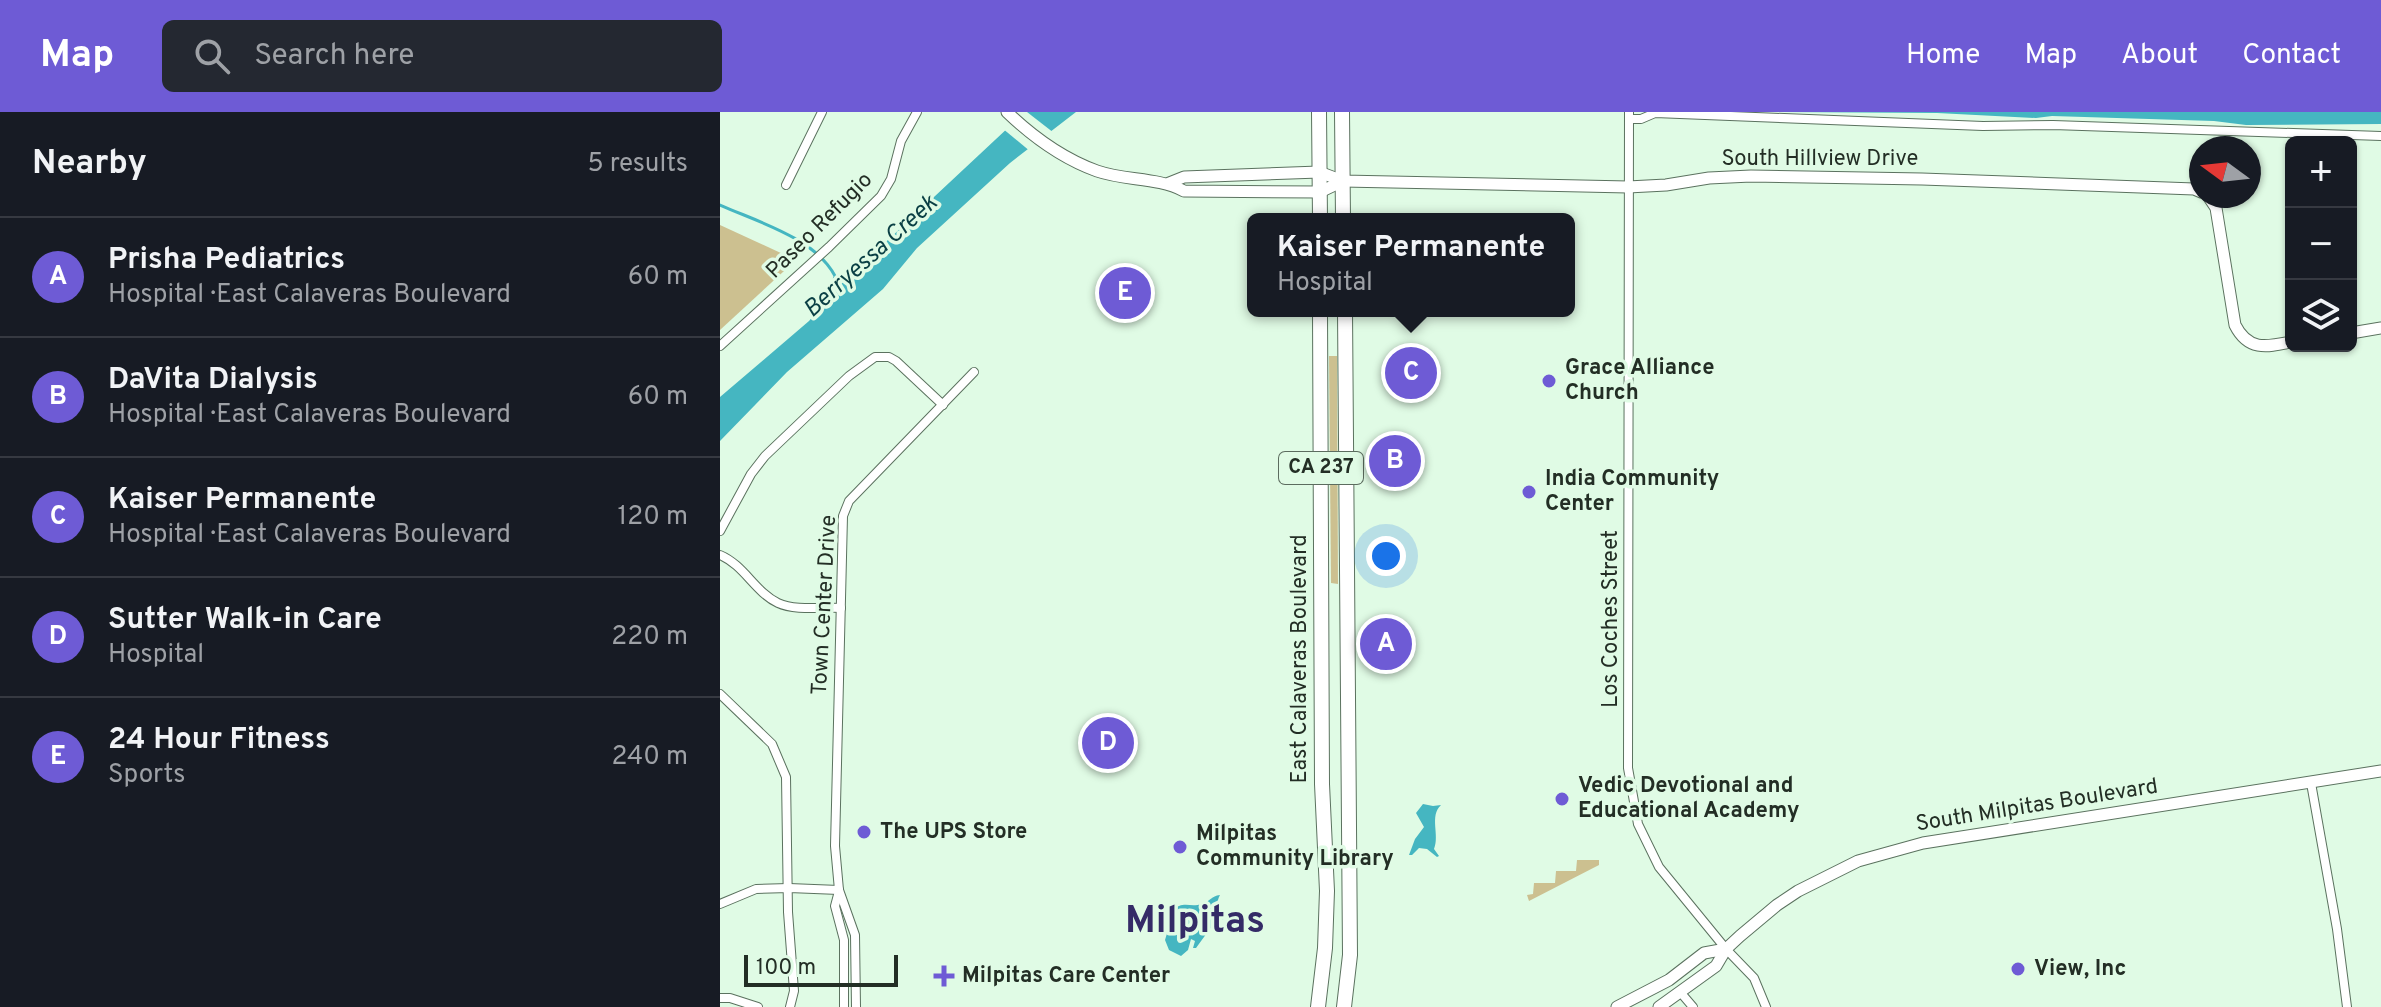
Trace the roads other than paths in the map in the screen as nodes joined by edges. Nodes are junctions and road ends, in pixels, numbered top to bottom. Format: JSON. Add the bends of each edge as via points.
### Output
{"nodes":[{"id":1,"x":822,"y":112,"type":"edge"},
{"id":2,"x":917,"y":112,"type":"edge"},
{"id":3,"x":1007,"y":112,"type":"edge"},
{"id":4,"x":1319,"y":112,"type":"edge"},
{"id":5,"x":1342,"y":112,"type":"edge"},
{"id":6,"x":1629,"y":115,"type":"edge"},
{"id":7,"x":2381,"y":136,"type":"edge"},
{"id":8,"x":1319,"y":172,"type":"junction"},
{"id":9,"x":1343,"y":181,"type":"junction"},
{"id":10,"x":1169,"y":183,"type":"junction"},
{"id":11,"x":786,"y":185,"type":"dead end"},
{"id":12,"x":1628,"y":187,"type":"junction"},
{"id":13,"x":2189,"y":189,"type":"edge"},
{"id":14,"x":1320,"y":192,"type":"junction"},
{"id":15,"x":2216,"y":208,"type":"edge"},
{"id":16,"x":1320,"y":213,"type":"edge"},
{"id":17,"x":1343,"y":213,"type":"edge"},
{"id":18,"x":1320,"y":317,"type":"edge"},
{"id":19,"x":1345,"y":317,"type":"edge"},
{"id":20,"x":2381,"y":328,"type":"edge"},
{"id":21,"x":2357,"y":332,"type":"edge"},
{"id":22,"x":2285,"y":343,"type":"edge"},
{"id":23,"x":720,"y":346,"type":"edge"},
{"id":24,"x":974,"y":372,"type":"dead end"},
{"id":25,"x":943,"y":405,"type":"junction"},
{"id":26,"x":720,"y":531,"type":"edge"},
{"id":27,"x":720,"y":555,"type":"edge"},
{"id":28,"x":841,"y":608,"type":"junction"},
{"id":29,"x":720,"y":694,"type":"edge"},
{"id":30,"x":2381,"y":771,"type":"edge"},
{"id":31,"x":2311,"y":783,"type":"junction"},
{"id":32,"x":789,"y":888,"type":"junction"},
{"id":33,"x":839,"y":890,"type":"junction"},
{"id":34,"x":720,"y":904,"type":"edge"},
{"id":35,"x":1325,"y":948,"type":"junction"},
{"id":36,"x":1726,"y":949,"type":"junction"},
{"id":37,"x":1681,"y":993,"type":"junction"},
{"id":38,"x":720,"y":998,"type":"edge"},
{"id":39,"x":758,"y":1007,"type":"edge"},
{"id":40,"x":790,"y":1007,"type":"edge"},
{"id":41,"x":844,"y":1007,"type":"edge"},
{"id":42,"x":856,"y":1007,"type":"edge"},
{"id":43,"x":1307,"y":1007,"type":"edge"},
{"id":44,"x":1318,"y":1007,"type":"edge"},
{"id":45,"x":1344,"y":1007,"type":"edge"},
{"id":46,"x":1617,"y":1007,"type":"edge"},
{"id":47,"x":1659,"y":1007,"type":"edge"},
{"id":48,"x":1693,"y":1007,"type":"edge"},
{"id":49,"x":1766,"y":1007,"type":"edge"},
{"id":50,"x":2347,"y":1007,"type":"edge"}],
"edges":[{"from":1,"to":11,"type":"street"},
{"from":2,"to":23,"type":"street","name":"Paseo Refugio","via":[[881,196]]},
{"from":3,"to":10,"type":"street","via":[[1054,148],[1097,171]]},
{"from":4,"to":8,"type":"highway"},
{"from":5,"to":9,"type":"highway"},
{"from":6,"to":7,"type":"street"},
{"from":6,"to":12,"type":"street","name":"Los Coches Street"},
{"from":8,"to":9,"type":"street"},
{"from":8,"to":10,"type":"street","via":[[1184,177]]},
{"from":8,"to":14,"type":"highway"},
{"from":9,"to":12,"type":"street","name":"South Hillview Drive"},
{"from":9,"to":14,"type":"street"},
{"from":9,"to":17,"type":"highway"},
{"from":10,"to":14,"type":"street","via":[[1184,191]]},
{"from":12,"to":13,"type":"street","name":"South Hillview Drive","via":[[1751,176]]},
{"from":12,"to":36,"type":"street","name":"Los Coches Street","via":[[1628,768],[1638,824],[1659,867]]},
{"from":14,"to":16,"type":"highway"},
{"from":15,"to":22,"type":"street","via":[[2240,335],[2255,345]]},
{"from":18,"to":35,"type":"highway","name":"East Calaveras Boulevard","number":"CA 237"},
{"from":19,"to":45,"type":"highway","number":"CA 237","via":[[1350,955]]},
{"from":20,"to":21,"type":"street"},
{"from":24,"to":25,"type":"street","name":"Town Center Drive"},
{"from":25,"to":26,"type":"street","via":[[896,361],[875,357],[765,456]]},
{"from":25,"to":28,"type":"street","name":"Town Center Drive","via":[[849,501],[842,524]]},
{"from":27,"to":28,"type":"street","via":[[779,604]]},
{"from":28,"to":33,"type":"street","name":"Town Center Drive","via":[[835,846]]},
{"from":29,"to":32,"type":"street","via":[[772,744],[786,777]]},
{"from":30,"to":31,"type":"street","name":"South Milpitas Boulevard"},
{"from":31,"to":36,"type":"street","name":"South Milpitas Boulevard","via":[[1923,843],[1858,861],[1777,905]]},
{"from":31,"to":50,"type":"street"},
{"from":32,"to":33,"type":"street"},
{"from":32,"to":34,"type":"street","via":[[756,889]]},
{"from":32,"to":40,"type":"street","via":[[794,991]]},
{"from":33,"to":41,"type":"street","name":"Town Center Drive","via":[[835,906],[844,940]]},
{"from":33,"to":42,"type":"street","name":"Town Center Drive","via":[[855,935]]},
{"from":35,"to":43,"type":"highway"},
{"from":35,"to":44,"type":"highway","name":"East Calaveras Boulevard","number":"CA 237"},
{"from":36,"to":37,"type":"street","name":"South Milpitas Boulevard","via":[[1716,966]]},
{"from":36,"to":46,"type":"street","name":"South Milpitas Boulevard","via":[[1704,953],[1669,980]]},
{"from":36,"to":49,"type":"street","name":"Los Coches Street","via":[[1754,978]]},
{"from":37,"to":47,"type":"street","name":"South Milpitas Boulevard"},
{"from":37,"to":48,"type":"street"},
{"from":38,"to":39,"type":"street"}]}
